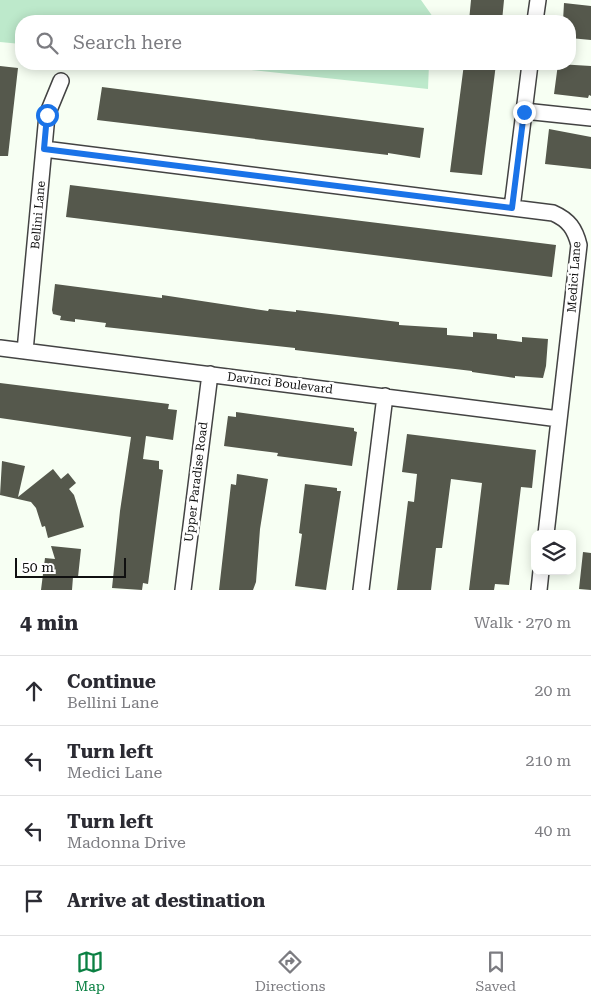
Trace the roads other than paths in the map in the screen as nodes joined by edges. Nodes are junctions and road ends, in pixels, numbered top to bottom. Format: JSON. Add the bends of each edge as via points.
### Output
{"nodes":[{"id":1,"x":538,"y":0,"type":"edge"},
{"id":2,"x":536,"y":15,"type":"edge"},
{"id":3,"x":529,"y":70,"type":"edge"},
{"id":4,"x":61,"y":81,"type":"dead end"},
{"id":5,"x":524,"y":112,"type":"junction"},
{"id":6,"x":591,"y":118,"type":"edge"},
{"id":7,"x":44,"y":149,"type":"junction"},
{"id":8,"x":512,"y":208,"type":"junction"},
{"id":9,"x":0,"y":348,"type":"edge"},
{"id":10,"x":24,"y":351,"type":"junction"},
{"id":11,"x":210,"y":374,"type":"junction"},
{"id":12,"x":385,"y":396,"type":"junction"},
{"id":13,"x":559,"y":419,"type":"junction"},
{"id":14,"x":546,"y":530,"type":"edge"},
{"id":15,"x":541,"y":575,"type":"edge"},
{"id":16,"x":183,"y":590,"type":"edge"},
{"id":17,"x":361,"y":590,"type":"edge"},
{"id":18,"x":539,"y":590,"type":"edge"}],
"edges":[{"from":1,"to":2,"type":"street"},
{"from":3,"to":5,"type":"street"},
{"from":4,"to":7,"type":"street","name":"Bellini Lane","via":[[47,115]]},
{"from":5,"to":6,"type":"street"},
{"from":5,"to":8,"type":"street"},
{"from":7,"to":8,"type":"street","name":"Medici Lane"},
{"from":7,"to":10,"type":"street","name":"Bellini Lane"},
{"from":8,"to":13,"type":"street","name":"Medici Lane","via":[[563,217],[576,234],[579,245]]},
{"from":9,"to":10,"type":"street","name":"Davinci Boulevard"},
{"from":10,"to":11,"type":"street","name":"Davinci Boulevard"},
{"from":11,"to":12,"type":"street","name":"Davinci Boulevard"},
{"from":11,"to":16,"type":"street","name":"Upper Paradise Road"},
{"from":12,"to":13,"type":"street","name":"Davinci Boulevard"},
{"from":12,"to":17,"type":"street"},
{"from":13,"to":14,"type":"street","name":"Medici Lane"},
{"from":15,"to":18,"type":"street"}]}
